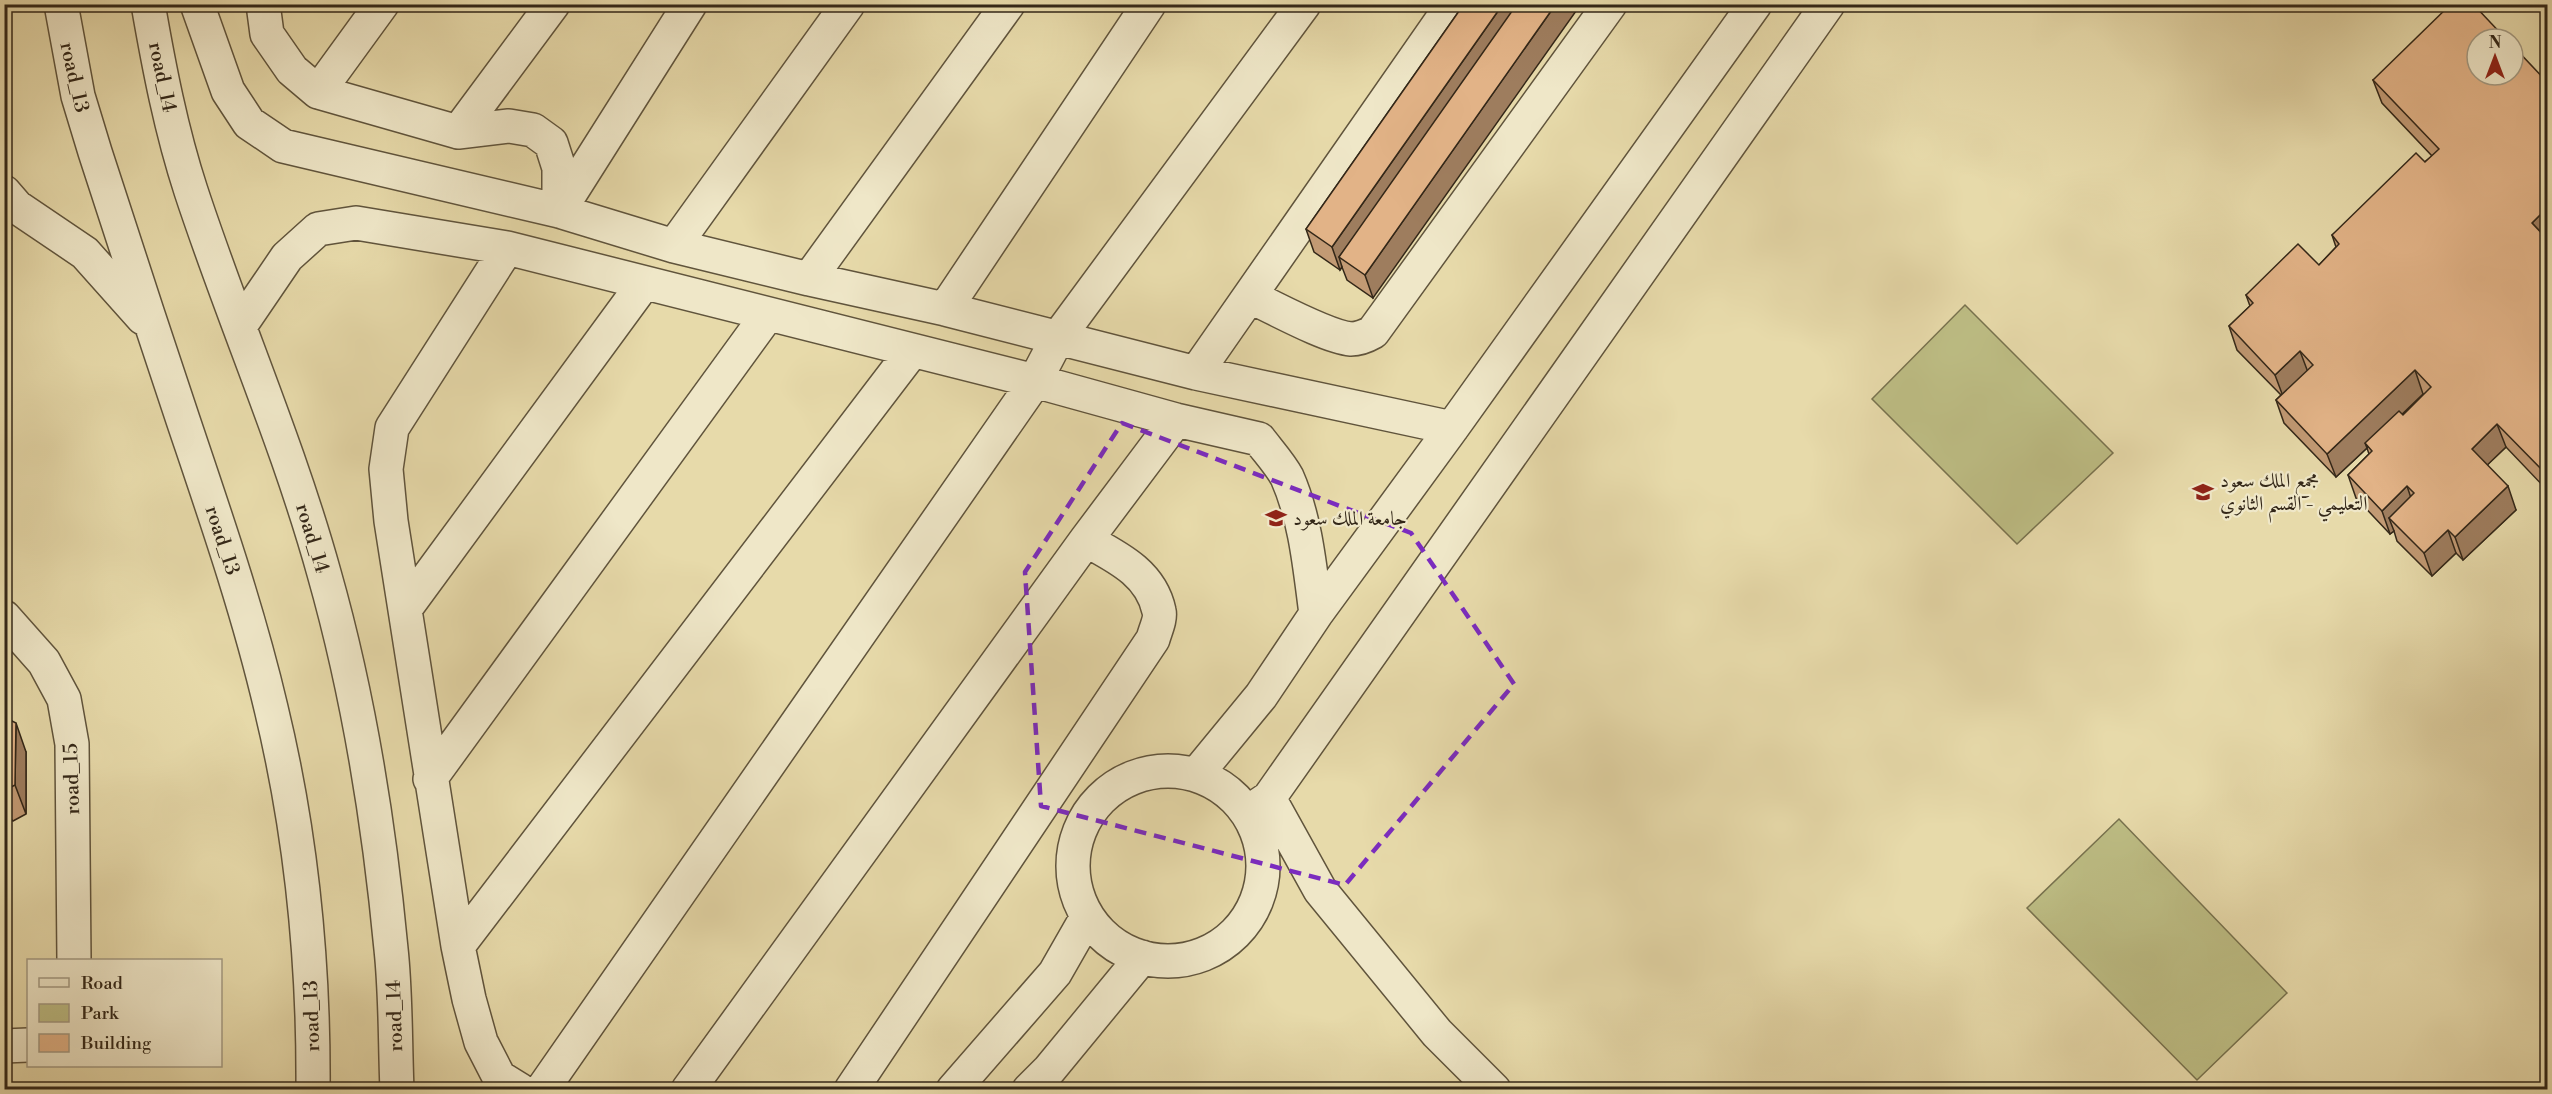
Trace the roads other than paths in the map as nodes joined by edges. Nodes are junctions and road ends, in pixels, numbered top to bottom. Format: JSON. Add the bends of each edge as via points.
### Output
{"nodes":[{"id":1,"x":61,"y":4,"type":"edge"},
{"id":2,"x":148,"y":4,"type":"edge"},
{"id":3,"x":197,"y":4,"type":"edge"},
{"id":4,"x":263,"y":4,"type":"edge"},
{"id":5,"x":382,"y":4,"type":"edge"},
{"id":6,"x":553,"y":4,"type":"edge"},
{"id":7,"x":690,"y":4,"type":"edge"},
{"id":8,"x":848,"y":4,"type":"edge"},
{"id":9,"x":1008,"y":4,"type":"edge"},
{"id":10,"x":1149,"y":4,"type":"edge"},
{"id":11,"x":1304,"y":4,"type":"edge"},
{"id":12,"x":1454,"y":4,"type":"edge"},
{"id":13,"x":1610,"y":4,"type":"edge"},
{"id":14,"x":1755,"y":4,"type":"edge"},
{"id":15,"x":1828,"y":4,"type":"edge"},
{"id":16,"x":318,"y":92,"type":"junction"},
{"id":17,"x":458,"y":132,"type":"junction"},
{"id":18,"x":4,"y":192,"type":"edge"},
{"id":19,"x":488,"y":194,"type":"junction"},
{"id":20,"x":558,"y":211,"type":"junction"},
{"id":21,"x":468,"y":241,"type":"junction"},
{"id":22,"x":674,"y":246,"type":"junction"},
{"id":23,"x":507,"y":248,"type":"junction"},
{"id":24,"x":752,"y":265,"type":"junction"},
{"id":25,"x":809,"y":279,"type":"junction"},
{"id":26,"x":644,"y":283,"type":"junction"},
{"id":27,"x":1251,"y":297,"type":"junction"},
{"id":28,"x":735,"y":305,"type":"junction"},
{"id":29,"x":945,"y":309,"type":"junction"},
{"id":30,"x":768,"y":314,"type":"junction"},
{"id":31,"x":240,"y":326,"type":"junction"},
{"id":32,"x":152,"y":329,"type":"junction"},
{"id":33,"x":1057,"y":339,"type":"junction"},
{"id":34,"x":912,"y":351,"type":"junction"},
{"id":35,"x":1196,"y":373,"type":"junction"},
{"id":36,"x":1035,"y":381,"type":"junction"},
{"id":37,"x":1176,"y":420,"type":"junction"},
{"id":38,"x":1452,"y":429,"type":"junction"},
{"id":39,"x":1086,"y":540,"type":"junction"},
{"id":40,"x":405,"y":609,"type":"junction"},
{"id":41,"x":1316,"y":615,"type":"junction"},
{"id":42,"x":4,"y":617,"type":"edge"},
{"id":43,"x":1196,"y":775,"type":"junction"},
{"id":44,"x":430,"y":779,"type":"junction"},
{"id":45,"x":1258,"y":806,"type":"junction"},
{"id":46,"x":1087,"y":917,"type":"junction"},
{"id":47,"x":458,"y":946,"type":"junction"},
{"id":48,"x":1142,"y":957,"type":"junction"},
{"id":49,"x":74,"y":959,"type":"edge"},
{"id":50,"x":27,"y":1045,"type":"edge"},
{"id":51,"x":4,"y":1046,"type":"edge"},
{"id":52,"x":313,"y":1089,"type":"edge"},
{"id":53,"x":397,"y":1089,"type":"edge"},
{"id":54,"x":520,"y":1089,"type":"edge"},
{"id":55,"x":542,"y":1089,"type":"edge"},
{"id":56,"x":687,"y":1089,"type":"edge"},
{"id":57,"x":851,"y":1089,"type":"edge"},
{"id":58,"x":953,"y":1089,"type":"edge"},
{"id":59,"x":1029,"y":1089,"type":"edge"},
{"id":60,"x":1494,"y":1089,"type":"edge"}],
"edges":[{"from":1,"to":32,"type":"street","name":"road_13","via":[[78,96]]},
{"from":2,"to":31,"type":"street","name":"road_14","via":[[161,76],[190,189]]},
{"from":3,"to":19,"type":"street","via":[[228,91],[249,123],[282,146]]},
{"from":4,"to":16,"type":"street","via":[[267,34],[292,70]]},
{"from":5,"to":16,"type":"street"},
{"from":6,"to":17,"type":"street"},
{"from":7,"to":20,"type":"street"},
{"from":8,"to":22,"type":"street"},
{"from":9,"to":25,"type":"street"},
{"from":10,"to":29,"type":"street"},
{"from":11,"to":33,"type":"street"},
{"from":12,"to":27,"type":"street"},
{"from":13,"to":27,"type":"street","via":[[1373,332],[1352,339],[1336,335]]},
{"from":14,"to":38,"type":"street"},
{"from":15,"to":45,"type":"street"},
{"from":16,"to":17,"type":"street"},
{"from":17,"to":20,"type":"street","via":[[509,126],[533,130],[551,143],[558,168]]},
{"from":18,"to":32,"type":"street","via":[[17,207],[85,253]]},
{"from":19,"to":20,"type":"street"},
{"from":19,"to":21,"type":"street"},
{"from":20,"to":22,"type":"street"},
{"from":21,"to":23,"type":"street"},
{"from":21,"to":31,"type":"street","via":[[356,223],[318,229],[287,257]]},
{"from":22,"to":24,"type":"street"},
{"from":23,"to":26,"type":"street"},
{"from":23,"to":40,"type":"street","via":[[392,429],[386,469]]},
{"from":24,"to":25,"type":"street"},
{"from":24,"to":28,"type":"street"},
{"from":25,"to":29,"type":"street"},
{"from":26,"to":28,"type":"street"},
{"from":26,"to":40,"type":"street"},
{"from":27,"to":35,"type":"street"},
{"from":28,"to":30,"type":"street"},
{"from":29,"to":33,"type":"street"},
{"from":30,"to":34,"type":"street"},
{"from":30,"to":44,"type":"street"},
{"from":31,"to":53,"type":"street","name":"road_14","via":[[324,573],[364,742],[392,952]]},
{"from":32,"to":52,"type":"street","name":"road_13","via":[[228,554],[272,709],[308,946]]},
{"from":33,"to":35,"type":"street"},
{"from":33,"to":36,"type":"street"},
{"from":34,"to":36,"type":"street"},
{"from":34,"to":47,"type":"street"},
{"from":35,"to":38,"type":"street"},
{"from":36,"to":37,"type":"street"},
{"from":36,"to":55,"type":"street"},
{"from":37,"to":39,"type":"street"},
{"from":37,"to":41,"type":"street","via":[[1259,439],[1286,475],[1298,507]]},
{"from":38,"to":41,"type":"street"},
{"from":39,"to":56,"type":"street"},
{"from":39,"to":57,"type":"street","via":[[1120,559],[1146,580],[1160,613],[1153,639]]},
{"from":40,"to":44,"type":"street"},
{"from":41,"to":43,"type":"street","via":[[1261,696]]},
{"from":42,"to":49,"type":"street","name":"road_15","via":[[44,662],[64,699],[72,744]]},
{"from":43,"to":45,"type":"street"},
{"from":43,"to":46,"type":"street","via":[[1173,771],[1132,778],[1111,790],[1087,815],[1073,861],[1077,893]]},
{"from":44,"to":47,"type":"street"},
{"from":45,"to":48,"type":"street","via":[[1263,873],[1245,922],[1209,952],[1161,960]]},
{"from":45,"to":60,"type":"street","via":[[1320,890],[1437,1033]]},
{"from":46,"to":48,"type":"street","via":[[1115,945]]},
{"from":46,"to":58,"type":"street","via":[[1055,973]]},
{"from":47,"to":54,"type":"street","via":[[481,1042],[499,1077]]},
{"from":48,"to":59,"type":"street"},
{"from":50,"to":51,"type":"street"}]}
